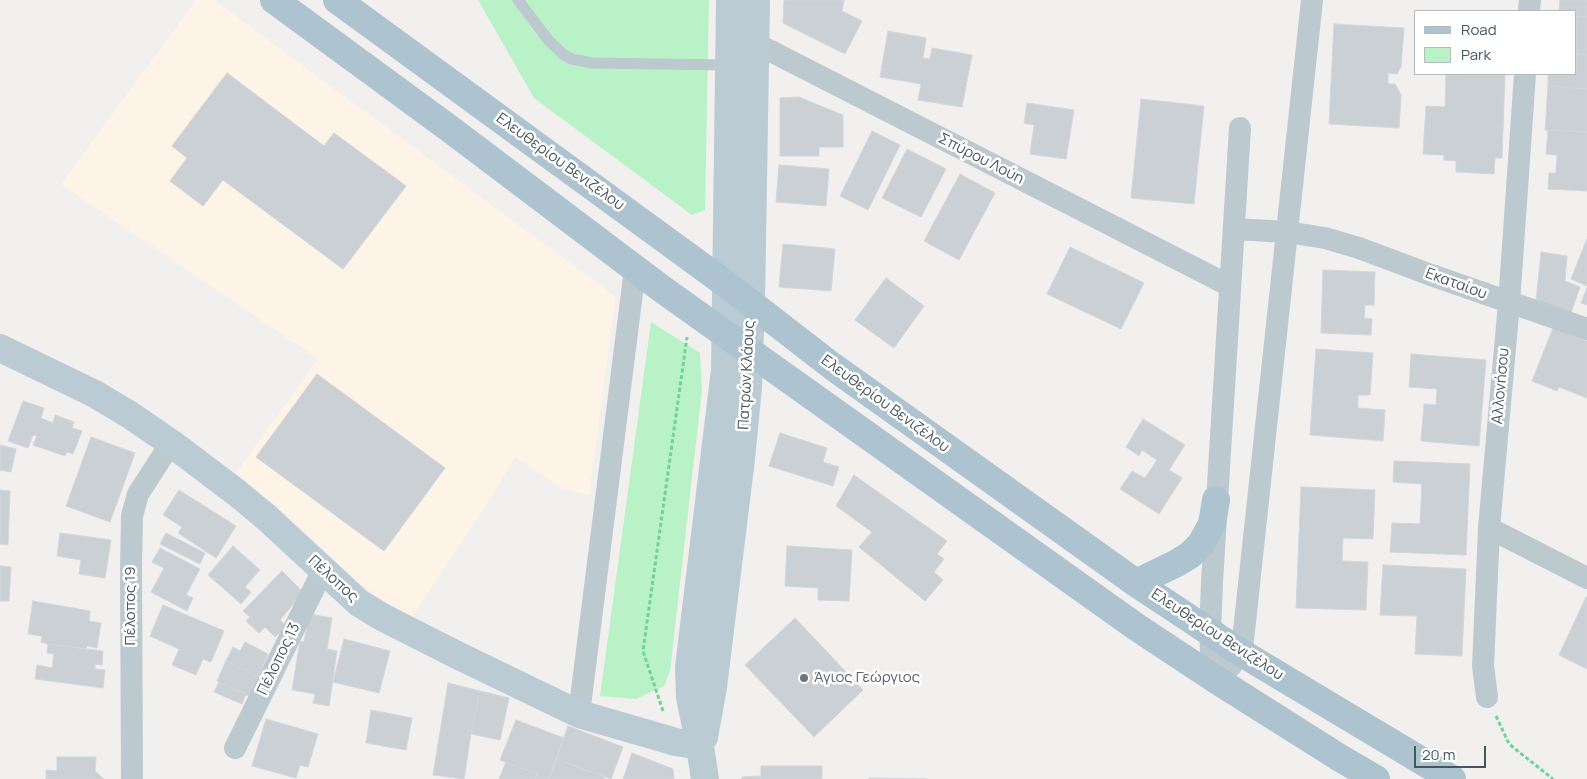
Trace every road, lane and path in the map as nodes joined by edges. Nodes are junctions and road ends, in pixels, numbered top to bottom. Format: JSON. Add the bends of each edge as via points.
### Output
{"nodes":[{"id":1,"x":274,"y":0,"type":"edge"},
{"id":2,"x":337,"y":0,"type":"edge"},
{"id":3,"x":518,"y":0,"type":"edge"},
{"id":4,"x":730,"y":0,"type":"edge"},
{"id":5,"x":756,"y":0,"type":"edge"},
{"id":6,"x":1312,"y":0,"type":"edge"},
{"id":7,"x":738,"y":49,"type":"junction"},
{"id":8,"x":1525,"y":75,"type":"edge"},
{"id":9,"x":1240,"y":128,"type":"dead end"},
{"id":10,"x":1234,"y":229,"type":"junction"},
{"id":11,"x":1287,"y":232,"type":"junction"},
{"id":12,"x":635,"y":269,"type":"junction"},
{"id":13,"x":726,"y":284,"type":"junction"},
{"id":14,"x":1230,"y":286,"type":"junction"},
{"id":15,"x":1509,"y":302,"type":"junction"},
{"id":16,"x":751,"y":304,"type":"junction"},
{"id":17,"x":691,"y":309,"type":"junction"},
{"id":18,"x":1587,"y":329,"type":"edge"},
{"id":19,"x":726,"y":334,"type":"junction"},
{"id":20,"x":0,"y":348,"type":"edge"},
{"id":21,"x":749,"y":350,"type":"junction"},
{"id":22,"x":171,"y":443,"type":"junction"},
{"id":23,"x":1216,"y":500,"type":"junction"},
{"id":24,"x":1489,"y":528,"type":"junction"},
{"id":25,"x":323,"y":570,"type":"junction"},
{"id":26,"x":1587,"y":578,"type":"edge"},
{"id":27,"x":1136,"y":583,"type":"junction"},
{"id":28,"x":1210,"y":633,"type":"junction"},
{"id":29,"x":1240,"y":652,"type":"junction"},
{"id":30,"x":1215,"y":679,"type":"junction"},
{"id":31,"x":1487,"y":698,"type":"joint"},
{"id":32,"x":579,"y":714,"type":"junction"},
{"id":33,"x":688,"y":744,"type":"junction"},
{"id":34,"x":235,"y":748,"type":"dead end"},
{"id":35,"x":132,"y":779,"type":"edge"},
{"id":36,"x":705,"y":779,"type":"edge"},
{"id":37,"x":1376,"y":779,"type":"edge"},
{"id":38,"x":1452,"y":779,"type":"edge"},
{"id":39,"x":1553,"y":779,"type":"edge"}],
"edges":[{"from":1,"to":12,"type":"main road"},
{"from":2,"to":13,"type":"main road","name":"Ελευθερίου Βενιζέλου"},
{"from":3,"to":7,"type":"lane","via":[[552,45],[572,59],[592,63]]},
{"from":4,"to":7,"type":"main road","name":"Πατρών Κλάους"},
{"from":5,"to":7,"type":"main road","name":"Πατρών Κλάους"},
{"from":6,"to":11,"type":"street"},
{"from":7,"to":13,"type":"main road","name":"Πατρών Κλάους"},
{"from":7,"to":14,"type":"street","name":"Σπύρου Λούη"},
{"from":7,"to":16,"type":"main road","name":"Πατρών Κλάους"},
{"from":8,"to":15,"type":"street","name":"Αλλονήσου"},
{"from":9,"to":10,"type":"street"},
{"from":10,"to":11,"type":"street","name":"Εκαταίου"},
{"from":10,"to":14,"type":"street"},
{"from":11,"to":15,"type":"street","name":"Εκαταίου","via":[[1359,248]]},
{"from":11,"to":29,"type":"street"},
{"from":12,"to":17,"type":"main road"},
{"from":12,"to":32,"type":"street"},
{"from":13,"to":16,"type":"main road","name":"Ελευθερίου Βενιζέλου"},
{"from":13,"to":19,"type":"main road","name":"Πατρών Κλάους"},
{"from":14,"to":23,"type":"street"},
{"from":15,"to":18,"type":"street","name":"Εκαταίου"},
{"from":15,"to":24,"type":"street","name":"Αλλονήσου"},
{"from":16,"to":21,"type":"main road","name":"Πατρών Κλάους"},
{"from":16,"to":27,"type":"main road","name":"Ελευθερίου Βενιζέλου","via":[[832,366]]},
{"from":17,"to":19,"type":"main road"},
{"from":17,"to":33,"type":"path","via":[[643,651],[660,702]]},
{"from":19,"to":21,"type":"main road"},
{"from":19,"to":33,"type":"main road","name":"Πατρών Κλάους","via":[[724,384],[689,667]]},
{"from":20,"to":22,"type":"main road","name":"Πέλοπος","via":[[94,394]]},
{"from":21,"to":30,"type":"main road","via":[[1135,626]]},
{"from":21,"to":33,"type":"main road","name":"Πατρών Κλάους","via":[[741,459],[709,716]]},
{"from":22,"to":25,"type":"main road","name":"Πέλοπος","via":[[237,493]]},
{"from":22,"to":35,"type":"street","name":"Πέλοπος 19","via":[[138,494],[132,516]]},
{"from":23,"to":27,"type":"main road","via":[[1212,524],[1201,544],[1177,563]]},
{"from":23,"to":28,"type":"street"},
{"from":24,"to":26,"type":"street"},
{"from":24,"to":31,"type":"street","name":"Αλλονήσου","via":[[1483,666]]},
{"from":25,"to":32,"type":"main road","name":"Πέλοπος","via":[[359,602],[382,617]]},
{"from":25,"to":34,"type":"street","name":"Πέλοπος 13"},
{"from":27,"to":28,"type":"main road","name":"Ελευθερίου Βενιζέλου"},
{"from":28,"to":29,"type":"main road","name":"Ελευθερίου Βενιζέλου"},
{"from":28,"to":30,"type":"street"},
{"from":29,"to":30,"type":"street","via":[[1231,666]]},
{"from":29,"to":38,"type":"main road","name":"Ελευθερίου Βενιζέλου"},
{"from":30,"to":37,"type":"main road"},
{"from":31,"to":39,"type":"path","via":[[1509,744]]},
{"from":32,"to":33,"type":"main road","name":"Πέλοπος"},
{"from":33,"to":36,"type":"main road","name":"Πατρών Κλάους"}]}
